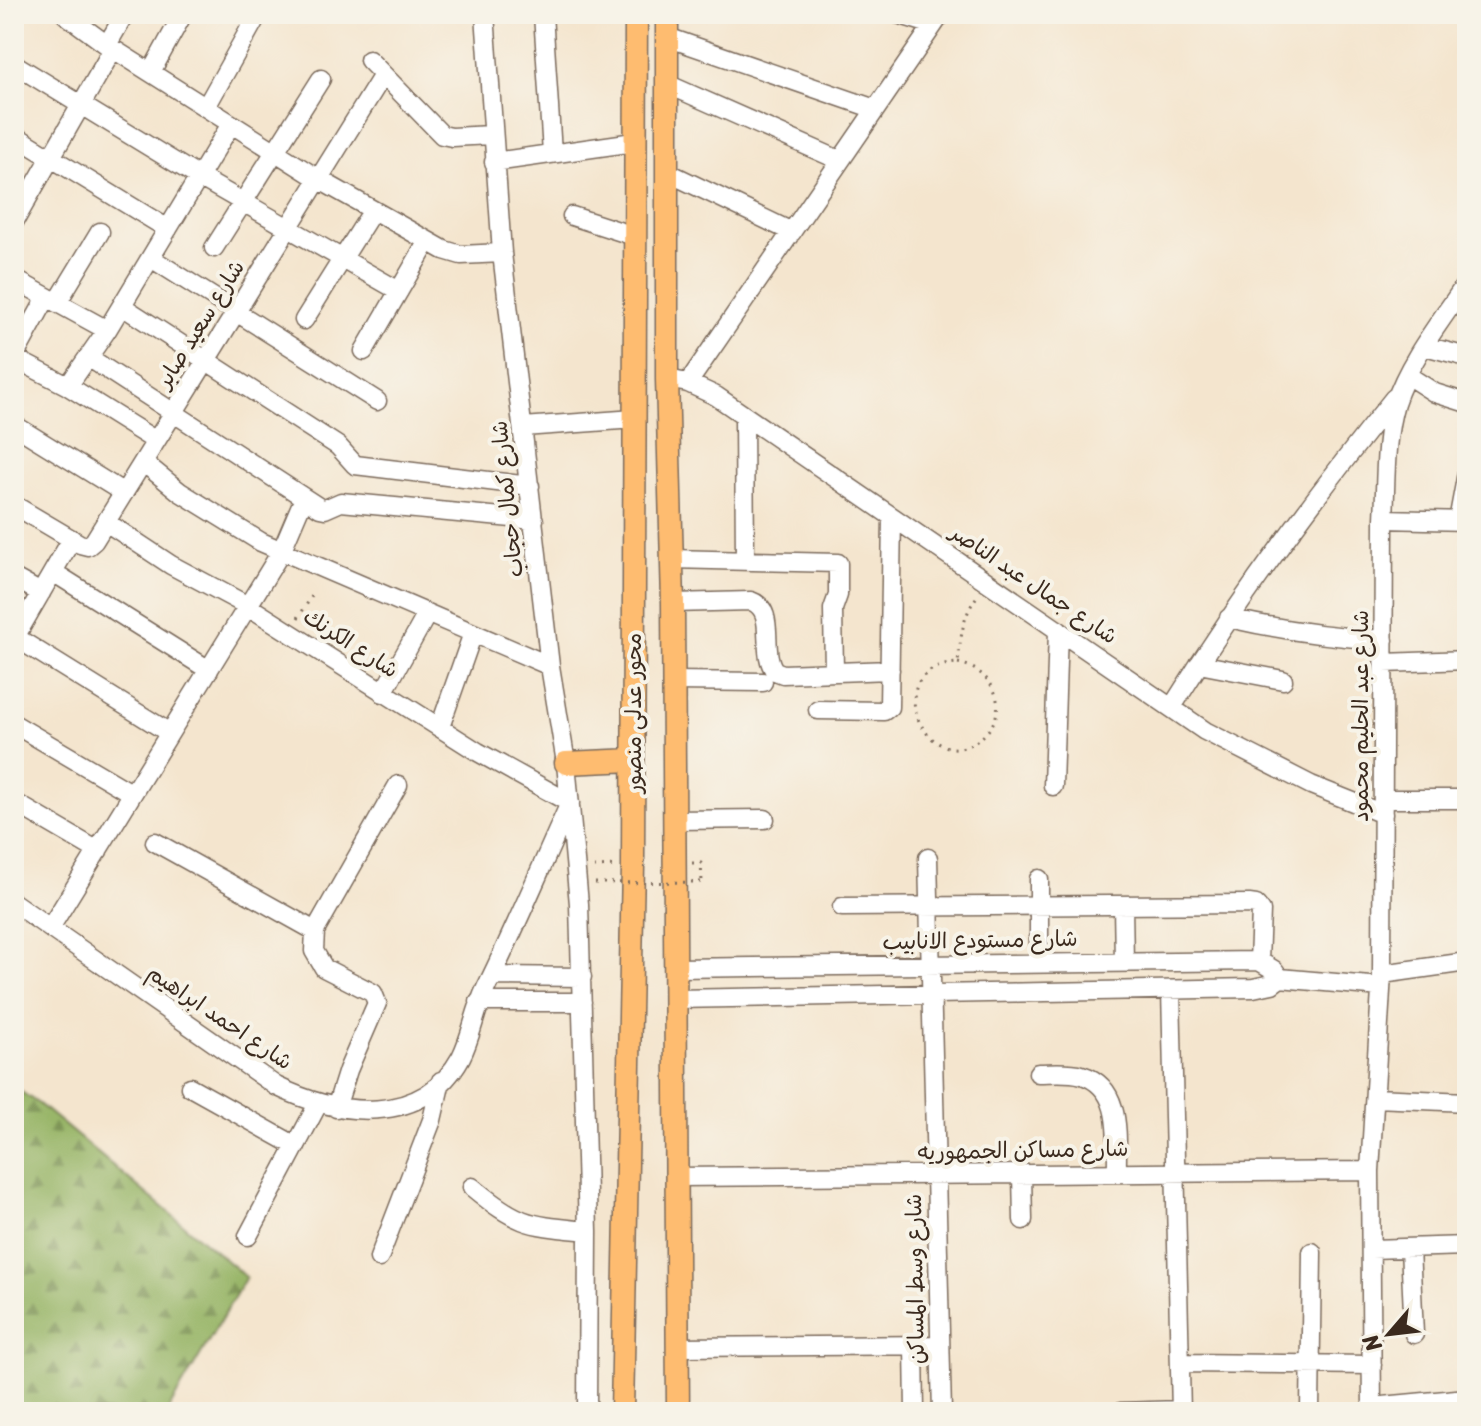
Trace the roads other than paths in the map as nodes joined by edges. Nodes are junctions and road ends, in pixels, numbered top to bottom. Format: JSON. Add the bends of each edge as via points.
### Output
{"nodes":[{"id":1,"x":65,"y":14,"type":"edge"},
{"id":2,"x":125,"y":14,"type":"edge"},
{"id":3,"x":183,"y":14,"type":"edge"},
{"id":4,"x":258,"y":14,"type":"edge"},
{"id":5,"x":485,"y":14,"type":"edge"},
{"id":6,"x":543,"y":14,"type":"edge"},
{"id":7,"x":636,"y":14,"type":"edge"},
{"id":8,"x":667,"y":14,"type":"edge"},
{"id":9,"x":897,"y":14,"type":"edge"},
{"id":10,"x":937,"y":20,"type":"edge"},
{"id":11,"x":667,"y":37,"type":"junction"},
{"id":12,"x":110,"y":47,"type":"junction"},
{"id":13,"x":369,"y":60,"type":"dead end"},
{"id":14,"x":14,"y":64,"type":"edge"},
{"id":15,"x":151,"y":72,"type":"junction"},
{"id":16,"x":383,"y":75,"type":"junction"},
{"id":17,"x":321,"y":79,"type":"dead end"},
{"id":18,"x":667,"y":84,"type":"junction"},
{"id":19,"x":82,"y":104,"type":"junction"},
{"id":20,"x":206,"y":107,"type":"junction"},
{"id":21,"x":875,"y":109,"type":"junction"},
{"id":22,"x":231,"y":124,"type":"junction"},
{"id":23,"x":14,"y":135,"type":"edge"},
{"id":24,"x":492,"y":135,"type":"junction"},
{"id":25,"x":634,"y":142,"type":"junction"},
{"id":26,"x":275,"y":151,"type":"junction"},
{"id":27,"x":552,"y":153,"type":"junction"},
{"id":28,"x":52,"y":156,"type":"junction"},
{"id":29,"x":839,"y":160,"type":"junction"},
{"id":30,"x":494,"y":162,"type":"junction"},
{"id":31,"x":667,"y":172,"type":"junction"},
{"id":32,"x":199,"y":177,"type":"junction"},
{"id":33,"x":320,"y":180,"type":"junction"},
{"id":34,"x":243,"y":202,"type":"junction"},
{"id":35,"x":373,"y":210,"type":"junction"},
{"id":36,"x":572,"y":216,"type":"dead end"},
{"id":37,"x":15,"y":218,"type":"edge"},
{"id":38,"x":288,"y":228,"type":"junction"},
{"id":39,"x":168,"y":229,"type":"junction"},
{"id":40,"x":100,"y":232,"type":"dead end"},
{"id":41,"x":792,"y":232,"type":"junction"},
{"id":42,"x":634,"y":236,"type":"junction"},
{"id":43,"x":428,"y":241,"type":"junction"},
{"id":44,"x":214,"y":248,"type":"dead end"},
{"id":45,"x":502,"y":253,"type":"junction"},
{"id":46,"x":151,"y":258,"type":"junction"},
{"id":47,"x":342,"y":259,"type":"junction"},
{"id":48,"x":14,"y":279,"type":"edge"},
{"id":49,"x":1467,"y":282,"type":"edge"},
{"id":50,"x":399,"y":291,"type":"junction"},
{"id":51,"x":52,"y":300,"type":"junction"},
{"id":52,"x":122,"y":306,"type":"junction"},
{"id":53,"x":236,"y":310,"type":"junction"},
{"id":54,"x":304,"y":320,"type":"dead end"},
{"id":55,"x":107,"y":330,"type":"junction"},
{"id":56,"x":1425,"y":346,"type":"junction"},
{"id":57,"x":364,"y":351,"type":"dead end"},
{"id":58,"x":14,"y":357,"type":"edge"},
{"id":59,"x":88,"y":357,"type":"junction"},
{"id":60,"x":1467,"y":357,"type":"edge"},
{"id":61,"x":206,"y":359,"type":"junction"},
{"id":62,"x":677,"y":381,"type":"junction"},
{"id":63,"x":1404,"y":382,"type":"junction"},
{"id":64,"x":68,"y":386,"type":"junction"},
{"id":65,"x":377,"y":401,"type":"dead end"},
{"id":66,"x":1467,"y":403,"type":"edge"},
{"id":67,"x":173,"y":411,"type":"junction"},
{"id":68,"x":744,"y":416,"type":"junction"},
{"id":69,"x":635,"y":419,"type":"junction"},
{"id":70,"x":14,"y":425,"type":"edge"},
{"id":71,"x":523,"y":427,"type":"junction"},
{"id":72,"x":156,"y":441,"type":"junction"},
{"id":73,"x":143,"y":462,"type":"junction"},
{"id":74,"x":1467,"y":473,"type":"edge"},
{"id":75,"x":530,"y":486,"type":"junction"},
{"id":76,"x":124,"y":493,"type":"junction"},
{"id":77,"x":312,"y":503,"type":"junction"},
{"id":78,"x":14,"y":505,"type":"edge"},
{"id":79,"x":892,"y":517,"type":"junction"},
{"id":80,"x":1384,"y":519,"type":"junction"},
{"id":81,"x":534,"y":520,"type":"junction"},
{"id":82,"x":1462,"y":521,"type":"edge"},
{"id":83,"x":106,"y":522,"type":"junction"},
{"id":84,"x":72,"y":539,"type":"junction"},
{"id":85,"x":281,"y":552,"type":"junction"},
{"id":86,"x":671,"y":559,"type":"junction"},
{"id":87,"x":745,"y":561,"type":"junction"},
{"id":88,"x":53,"y":572,"type":"junction"},
{"id":89,"x":14,"y":578,"type":"edge"},
{"id":90,"x":41,"y":593,"type":"junction"},
{"id":91,"x":673,"y":603,"type":"junction"},
{"id":92,"x":248,"y":606,"type":"junction"},
{"id":93,"x":427,"y":614,"type":"junction"},
{"id":94,"x":1229,"y":618,"type":"junction"},
{"id":95,"x":1058,"y":630,"type":"junction"},
{"id":96,"x":473,"y":633,"type":"junction"},
{"id":97,"x":15,"y":638,"type":"edge"},
{"id":98,"x":1384,"y":640,"type":"junction"},
{"id":99,"x":1467,"y":660,"type":"edge"},
{"id":100,"x":1384,"y":663,"type":"junction"},
{"id":101,"x":1199,"y":664,"type":"junction"},
{"id":102,"x":550,"y":666,"type":"junction"},
{"id":103,"x":209,"y":670,"type":"junction"},
{"id":104,"x":890,"y":670,"type":"junction"},
{"id":105,"x":834,"y":672,"type":"junction"},
{"id":106,"x":1283,"y":680,"type":"dead end"},
{"id":107,"x":673,"y":681,"type":"junction"},
{"id":108,"x":763,"y":682,"type":"dead end"},
{"id":109,"x":383,"y":693,"type":"junction"},
{"id":110,"x":1172,"y":707,"type":"junction"},
{"id":111,"x":818,"y":710,"type":"dead end"},
{"id":112,"x":14,"y":724,"type":"edge"},
{"id":113,"x":440,"y":727,"type":"junction"},
{"id":114,"x":168,"y":732,"type":"junction"},
{"id":115,"x":633,"y":760,"type":"junction"},
{"id":116,"x":566,"y":763,"type":"junction"},
{"id":117,"x":398,"y":785,"type":"dead end"},
{"id":118,"x":1053,"y":786,"type":"dead end"},
{"id":119,"x":131,"y":793,"type":"junction"},
{"id":120,"x":1467,"y":799,"type":"edge"},
{"id":121,"x":14,"y":802,"type":"edge"},
{"id":122,"x":570,"y":803,"type":"junction"},
{"id":123,"x":1384,"y":807,"type":"junction"},
{"id":124,"x":765,"y":819,"type":"dead end"},
{"id":125,"x":674,"y":820,"type":"junction"},
{"id":126,"x":155,"y":842,"type":"dead end"},
{"id":127,"x":98,"y":851,"type":"junction"},
{"id":128,"x":928,"y":858,"type":"dead end"},
{"id":129,"x":1039,"y":879,"type":"dead end"},
{"id":130,"x":14,"y":903,"type":"edge"},
{"id":131,"x":1039,"y":905,"type":"junction"},
{"id":132,"x":1123,"y":905,"type":"junction"},
{"id":133,"x":929,"y":906,"type":"junction"},
{"id":134,"x":842,"y":907,"type":"dead end"},
{"id":135,"x":50,"y":928,"type":"junction"},
{"id":136,"x":315,"y":931,"type":"junction"},
{"id":137,"x":1259,"y":961,"type":"junction"},
{"id":138,"x":1467,"y":962,"type":"edge"},
{"id":139,"x":1039,"y":963,"type":"junction"},
{"id":140,"x":1124,"y":963,"type":"junction"},
{"id":141,"x":931,"y":964,"type":"junction"},
{"id":142,"x":675,"y":968,"type":"junction"},
{"id":143,"x":492,"y":976,"type":"junction"},
{"id":144,"x":582,"y":977,"type":"junction"},
{"id":145,"x":1280,"y":978,"type":"junction"},
{"id":146,"x":1381,"y":980,"type":"junction"},
{"id":147,"x":1171,"y":990,"type":"junction"},
{"id":148,"x":932,"y":994,"type":"junction"},
{"id":149,"x":675,"y":999,"type":"junction"},
{"id":150,"x":479,"y":1002,"type":"junction"},
{"id":151,"x":582,"y":1002,"type":"junction"},
{"id":152,"x":1038,"y":1073,"type":"dead end"},
{"id":153,"x":441,"y":1081,"type":"junction"},
{"id":154,"x":190,"y":1087,"type":"dead end"},
{"id":155,"x":1375,"y":1098,"type":"junction"},
{"id":156,"x":1467,"y":1102,"type":"edge"},
{"id":157,"x":327,"y":1106,"type":"junction"},
{"id":158,"x":296,"y":1146,"type":"junction"},
{"id":159,"x":1370,"y":1171,"type":"junction"},
{"id":160,"x":1117,"y":1173,"type":"junction"},
{"id":161,"x":1175,"y":1173,"type":"junction"},
{"id":162,"x":1022,"y":1174,"type":"junction"},
{"id":163,"x":936,"y":1175,"type":"junction"},
{"id":164,"x":676,"y":1177,"type":"junction"},
{"id":165,"x":472,"y":1187,"type":"dead end"},
{"id":166,"x":1023,"y":1220,"type":"dead end"},
{"id":167,"x":588,"y":1231,"type":"junction"},
{"id":168,"x":248,"y":1236,"type":"dead end"},
{"id":169,"x":1467,"y":1246,"type":"edge"},
{"id":170,"x":1410,"y":1248,"type":"junction"},
{"id":171,"x":1371,"y":1249,"type":"junction"},
{"id":172,"x":1312,"y":1252,"type":"dead end"},
{"id":173,"x":379,"y":1258,"type":"dead end"},
{"id":174,"x":1414,"y":1334,"type":"dead end"},
{"id":175,"x":914,"y":1345,"type":"junction"},
{"id":176,"x":940,"y":1345,"type":"junction"},
{"id":177,"x":677,"y":1347,"type":"junction"},
{"id":178,"x":1180,"y":1363,"type":"junction"},
{"id":179,"x":1311,"y":1364,"type":"junction"},
{"id":180,"x":1372,"y":1365,"type":"junction"},
{"id":181,"x":1467,"y":1398,"type":"edge"},
{"id":182,"x":1432,"y":1407,"type":"edge"},
{"id":183,"x":1372,"y":1410,"type":"edge"},
{"id":184,"x":1181,"y":1411,"type":"edge"},
{"id":185,"x":587,"y":1412,"type":"edge"},
{"id":186,"x":622,"y":1412,"type":"edge"},
{"id":187,"x":678,"y":1412,"type":"edge"},
{"id":188,"x":915,"y":1412,"type":"edge"},
{"id":189,"x":942,"y":1412,"type":"edge"},
{"id":190,"x":1120,"y":1412,"type":"edge"},
{"id":191,"x":1310,"y":1412,"type":"edge"}],
"edges":[{"from":1,"to":12,"type":"street"},
{"from":2,"to":12,"type":"street"},
{"from":3,"to":15,"type":"street"},
{"from":4,"to":20,"type":"street"},
{"from":5,"to":24,"type":"street","name":"شارع كمال حجاب"},
{"from":6,"to":27,"type":"street"},
{"from":7,"to":25,"type":"main road","name":"محور عدلى منصور"},
{"from":8,"to":11,"type":"main road","name":"محور عدلى منصور"},
{"from":9,"to":10,"type":"street"},
{"from":10,"to":21,"type":"street"},
{"from":11,"to":18,"type":"main road","name":"محور عدلى منصور"},
{"from":11,"to":21,"type":"street"},
{"from":12,"to":15,"type":"street"},
{"from":12,"to":19,"type":"street"},
{"from":13,"to":16,"type":"street"},
{"from":14,"to":19,"type":"street"},
{"from":15,"to":20,"type":"street"},
{"from":16,"to":24,"type":"street","via":[[442,135]]},
{"from":16,"to":33,"type":"street","name":"شارع سعيد صابر"},
{"from":17,"to":26,"type":"street"},
{"from":18,"to":29,"type":"street"},
{"from":18,"to":31,"type":"main road","name":"محور عدلى منصور"},
{"from":19,"to":28,"type":"street"},
{"from":19,"to":32,"type":"street"},
{"from":20,"to":22,"type":"street"},
{"from":21,"to":29,"type":"street"},
{"from":22,"to":26,"type":"street"},
{"from":22,"to":32,"type":"street"},
{"from":23,"to":28,"type":"street"},
{"from":24,"to":30,"type":"street","name":"شارع كمال حجاب"},
{"from":25,"to":27,"type":"street"},
{"from":25,"to":42,"type":"main road","name":"محور عدلى منصور"},
{"from":26,"to":33,"type":"street"},
{"from":26,"to":34,"type":"street"},
{"from":27,"to":30,"type":"street"},
{"from":28,"to":37,"type":"street"},
{"from":28,"to":39,"type":"street"},
{"from":29,"to":41,"type":"street"},
{"from":30,"to":45,"type":"street","name":"شارع كمال حجاب"},
{"from":31,"to":41,"type":"street"},
{"from":31,"to":62,"type":"main road","name":"محور عدلى منصور"},
{"from":32,"to":34,"type":"street"},
{"from":32,"to":39,"type":"street"},
{"from":33,"to":35,"type":"street"},
{"from":33,"to":38,"type":"street","name":"شارع سعيد صابر"},
{"from":34,"to":38,"type":"street"},
{"from":34,"to":44,"type":"street"},
{"from":35,"to":43,"type":"street"},
{"from":35,"to":47,"type":"street"},
{"from":36,"to":42,"type":"street"},
{"from":38,"to":47,"type":"street"},
{"from":38,"to":53,"type":"street","name":"شارع سعيد صابر"},
{"from":39,"to":46,"type":"street"},
{"from":40,"to":51,"type":"street"},
{"from":41,"to":62,"type":"street"},
{"from":42,"to":69,"type":"main road","name":"محور عدلى منصور"},
{"from":43,"to":45,"type":"street","via":[[461,255]]},
{"from":43,"to":50,"type":"street"},
{"from":45,"to":71,"type":"street","name":"شارع كمال حجاب"},
{"from":46,"to":52,"type":"street"},
{"from":46,"to":53,"type":"street"},
{"from":47,"to":50,"type":"street"},
{"from":47,"to":54,"type":"street"},
{"from":48,"to":51,"type":"street"},
{"from":49,"to":56,"type":"street","name":"شارع عبد الحليم محمود"},
{"from":50,"to":57,"type":"street"},
{"from":51,"to":55,"type":"street"},
{"from":51,"to":58,"type":"street"},
{"from":52,"to":55,"type":"street"},
{"from":52,"to":61,"type":"street"},
{"from":53,"to":61,"type":"street","name":"شارع سعيد صابر"},
{"from":53,"to":65,"type":"street"},
{"from":55,"to":59,"type":"street"},
{"from":56,"to":60,"type":"street"},
{"from":56,"to":63,"type":"street","name":"شارع عبد الحليم محمود"},
{"from":58,"to":64,"type":"street"},
{"from":59,"to":64,"type":"street"},
{"from":59,"to":67,"type":"street"},
{"from":61,"to":67,"type":"street","name":"شارع سعيد صابر"},
{"from":61,"to":75,"type":"street","via":[[338,446],[359,466]]},
{"from":62,"to":68,"type":"street","name":"شارع جمال عبد الناصر","via":[[716,396]]},
{"from":62,"to":86,"type":"main road","name":"محور عدلى منصور"},
{"from":63,"to":66,"type":"street"},
{"from":63,"to":80,"type":"street","name":"شارع عبد الحليم محمود","via":[[1390,426]]},
{"from":63,"to":94,"type":"street"},
{"from":64,"to":72,"type":"street"},
{"from":67,"to":72,"type":"street","name":"شارع سعيد صابر"},
{"from":67,"to":77,"type":"street"},
{"from":68,"to":79,"type":"street","name":"شارع جمال عبد الناصر"},
{"from":68,"to":87,"type":"street"},
{"from":69,"to":71,"type":"street"},
{"from":69,"to":115,"type":"main road","name":"محور عدلى منصور"},
{"from":70,"to":76,"type":"street"},
{"from":71,"to":75,"type":"street","name":"شارع كمال حجاب"},
{"from":72,"to":73,"type":"street","name":"شارع سعيد صابر"},
{"from":73,"to":76,"type":"street","name":"شارع سعيد صابر"},
{"from":73,"to":85,"type":"street","via":[[219,519]]},
{"from":74,"to":82,"type":"street"},
{"from":75,"to":81,"type":"street","name":"شارع كمال حجاب"},
{"from":76,"to":83,"type":"street","name":"شارع سعيد صابر"},
{"from":77,"to":81,"type":"street","via":[[325,509],[341,502]]},
{"from":77,"to":85,"type":"street"},
{"from":78,"to":84,"type":"street"},
{"from":79,"to":95,"type":"street","name":"شارع جمال عبد الناصر"},
{"from":79,"to":104,"type":"street"},
{"from":80,"to":82,"type":"street"},
{"from":80,"to":98,"type":"street","name":"شارع عبد الحليم محمود"},
{"from":81,"to":102,"type":"street","name":"شارع كمال حجاب"},
{"from":83,"to":84,"type":"street","name":"شارع سعيد صابر","via":[[91,544]]},
{"from":83,"to":92,"type":"street","name":"شارع الكرنك"},
{"from":84,"to":88,"type":"street"},
{"from":85,"to":92,"type":"street"},
{"from":85,"to":93,"type":"street"},
{"from":86,"to":87,"type":"street"},
{"from":86,"to":91,"type":"main road","name":"محور عدلى منصور"},
{"from":87,"to":105,"type":"street","via":[[838,563]]},
{"from":88,"to":90,"type":"street"},
{"from":88,"to":103,"type":"street"},
{"from":89,"to":90,"type":"street"},
{"from":90,"to":97,"type":"street"},
{"from":91,"to":105,"type":"street","via":[[758,603],[764,610],[775,671]]},
{"from":91,"to":107,"type":"main road","name":"محور عدلى منصور"},
{"from":92,"to":103,"type":"street"},
{"from":92,"to":109,"type":"street","name":"شارع الكرنك"},
{"from":93,"to":96,"type":"street"},
{"from":93,"to":109,"type":"street"},
{"from":94,"to":98,"type":"street","via":[[1293,632]]},
{"from":94,"to":101,"type":"street"},
{"from":95,"to":110,"type":"street","name":"شارع جمال عبد الناصر"},
{"from":95,"to":118,"type":"street"},
{"from":96,"to":102,"type":"street"},
{"from":96,"to":113,"type":"street"},
{"from":97,"to":114,"type":"street"},
{"from":98,"to":100,"type":"street","name":"شارع عبد الحليم محمود"},
{"from":99,"to":100,"type":"street"},
{"from":100,"to":123,"type":"street","name":"شارع عبد الحليم محمود"},
{"from":101,"to":106,"type":"street"},
{"from":101,"to":110,"type":"street"},
{"from":102,"to":116,"type":"street","name":"شارع كمال حجاب"},
{"from":103,"to":114,"type":"street"},
{"from":104,"to":105,"type":"street"},
{"from":104,"to":111,"type":"street","via":[[886,710]]},
{"from":107,"to":108,"type":"street"},
{"from":107,"to":125,"type":"main road","name":"محور عدلى منصور"},
{"from":109,"to":113,"type":"street","name":"شارع الكرنك"},
{"from":110,"to":123,"type":"street","name":"شارع جمال عبد الناصر","via":[[1205,731],[1311,785]]},
{"from":112,"to":119,"type":"street"},
{"from":113,"to":122,"type":"street","name":"شارع الكرنك"},
{"from":114,"to":119,"type":"street"},
{"from":115,"to":116,"type":"main road"},
{"from":115,"to":186,"type":"main road","name":"محور عدلى منصور"},
{"from":116,"to":122,"type":"street","name":"شارع كمال حجاب"},
{"from":117,"to":136,"type":"street"},
{"from":119,"to":127,"type":"street"},
{"from":120,"to":123,"type":"street"},
{"from":121,"to":127,"type":"street"},
{"from":122,"to":143,"type":"street","name":"شارع احمد ابراهيم"},
{"from":122,"to":144,"type":"street","name":"شارع كمال حجاب"},
{"from":123,"to":146,"type":"street","name":"شارع عبد الحليم محمود"},
{"from":124,"to":125,"type":"street"},
{"from":125,"to":142,"type":"main road","name":"محور عدلى منصور"},
{"from":126,"to":136,"type":"street"},
{"from":127,"to":135,"type":"street"},
{"from":128,"to":133,"type":"street","name":"شارع وسط المساكن"},
{"from":129,"to":131,"type":"street"},
{"from":130,"to":135,"type":"street","name":"شارع احمد ابراهيم"},
{"from":131,"to":132,"type":"street"},
{"from":131,"to":133,"type":"street"},
{"from":131,"to":139,"type":"street"},
{"from":132,"to":137,"type":"street","via":[[1256,905],[1261,911]]},
{"from":132,"to":140,"type":"street"},
{"from":133,"to":134,"type":"street"},
{"from":133,"to":141,"type":"street","name":"شارع وسط المساكن"},
{"from":135,"to":157,"type":"street","name":"شارع احمد ابراهيم","via":[[256,1073]]},
{"from":136,"to":157,"type":"street","via":[[314,951],[324,968],[373,993],[377,1003]]},
{"from":137,"to":140,"type":"street","name":"شارع مستودع الانابيب"},
{"from":137,"to":145,"type":"street"},
{"from":138,"to":146,"type":"street"},
{"from":139,"to":140,"type":"street","name":"شارع مستودع الانابيب"},
{"from":139,"to":141,"type":"street","name":"شارع مستودع الانابيب"},
{"from":141,"to":142,"type":"street","name":"شارع مستودع الانابيب"},
{"from":141,"to":148,"type":"street","name":"شارع وسط المساكن"},
{"from":142,"to":149,"type":"main road","name":"محور عدلى منصور"},
{"from":143,"to":144,"type":"street"},
{"from":143,"to":150,"type":"street","name":"شارع احمد ابراهيم"},
{"from":144,"to":151,"type":"street","name":"شارع كمال حجاب"},
{"from":145,"to":146,"type":"street"},
{"from":145,"to":147,"type":"street","via":[[1263,987]]},
{"from":146,"to":155,"type":"street","name":"شارع عبد الحليم محمود"},
{"from":147,"to":148,"type":"street"},
{"from":147,"to":161,"type":"street"},
{"from":148,"to":149,"type":"street"},
{"from":148,"to":163,"type":"street","name":"شارع وسط المساكن"},
{"from":149,"to":164,"type":"main road","name":"محور عدلى منصور"},
{"from":150,"to":151,"type":"street"},
{"from":150,"to":153,"type":"street","name":"شارع احمد ابراهيم","via":[[461,1057]]},
{"from":151,"to":167,"type":"street","name":"شارع كمال حجاب"},
{"from":152,"to":160,"type":"street","via":[[1082,1075],[1103,1088],[1115,1110]]},
{"from":153,"to":157,"type":"street","name":"شارع احمد ابراهيم","via":[[417,1100],[390,1108]]},
{"from":153,"to":173,"type":"street","via":[[432,1120]]},
{"from":154,"to":158,"type":"street"},
{"from":155,"to":156,"type":"street"},
{"from":155,"to":159,"type":"street","name":"شارع عبد الحليم محمود"},
{"from":157,"to":158,"type":"street"},
{"from":158,"to":168,"type":"street"},
{"from":159,"to":161,"type":"street","name":"شارع مساكن الجمهوريه"},
{"from":159,"to":171,"type":"street","name":"شارع عبد الحليم محمود"},
{"from":160,"to":161,"type":"street","name":"شارع مساكن الجمهوريه"},
{"from":160,"to":162,"type":"street","name":"شارع مساكن الجمهوريه"},
{"from":161,"to":178,"type":"street"},
{"from":162,"to":163,"type":"street","name":"شارع مساكن الجمهوريه"},
{"from":162,"to":166,"type":"street"},
{"from":163,"to":164,"type":"street","name":"شارع مساكن الجمهوريه"},
{"from":163,"to":176,"type":"street","name":"شارع وسط المساكن"},
{"from":164,"to":177,"type":"main road","name":"محور عدلى منصور"},
{"from":165,"to":167,"type":"street","via":[[523,1223]]},
{"from":167,"to":185,"type":"street","name":"شارع كمال حجاب"},
{"from":169,"to":170,"type":"street"},
{"from":170,"to":171,"type":"street"},
{"from":170,"to":174,"type":"street"},
{"from":171,"to":180,"type":"street","name":"شارع عبد الحليم محمود"},
{"from":172,"to":179,"type":"street"},
{"from":175,"to":176,"type":"street"},
{"from":175,"to":177,"type":"street"},
{"from":175,"to":188,"type":"street"},
{"from":176,"to":189,"type":"street","name":"شارع وسط المساكن"},
{"from":177,"to":187,"type":"main road","name":"محور عدلى منصور"},
{"from":178,"to":179,"type":"street"},
{"from":178,"to":184,"type":"street"},
{"from":179,"to":180,"type":"street"},
{"from":179,"to":191,"type":"street"},
{"from":180,"to":183,"type":"street","name":"شارع عبد الحليم محمود"},
{"from":181,"to":182,"type":"street"},
{"from":182,"to":183,"type":"street"},
{"from":184,"to":190,"type":"street"}]}
